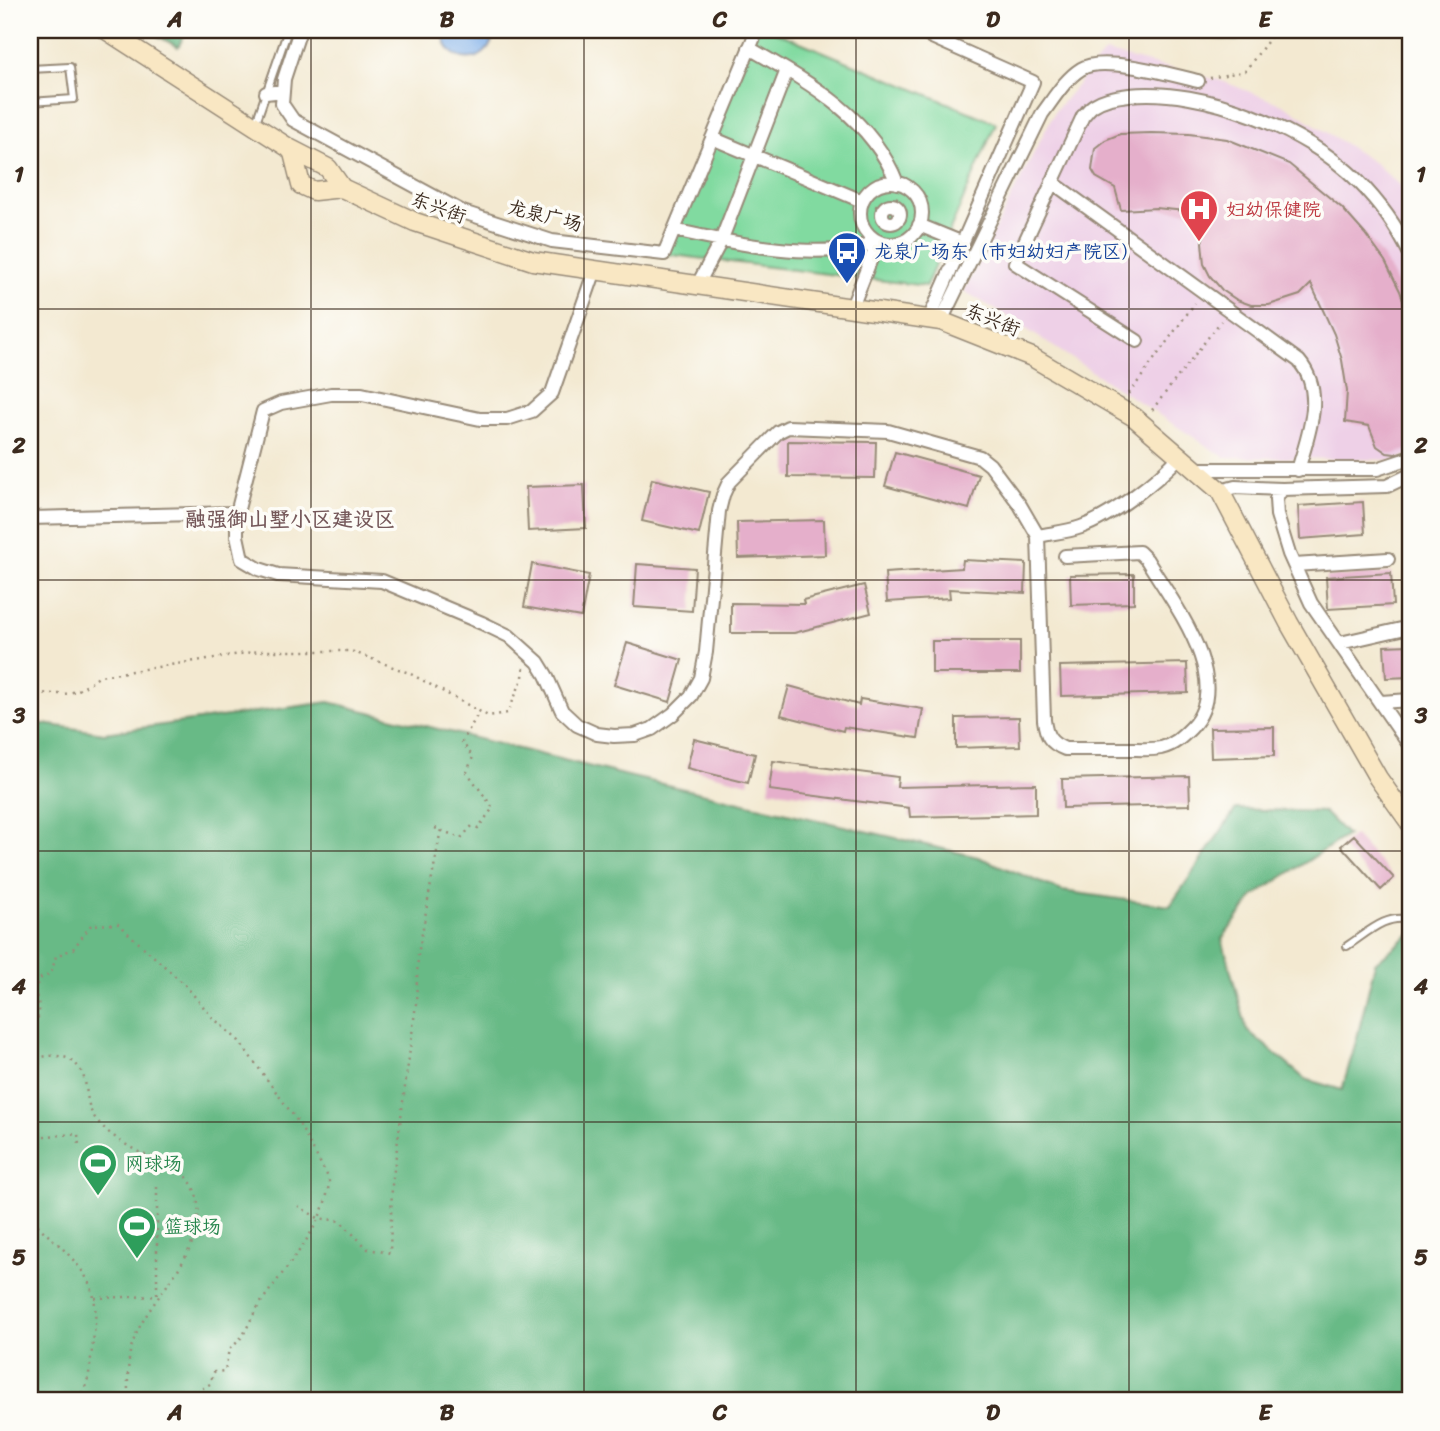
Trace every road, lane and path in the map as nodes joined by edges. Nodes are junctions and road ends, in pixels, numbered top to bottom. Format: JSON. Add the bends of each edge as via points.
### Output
{"nodes":[{"id":1,"x":106,"y":30,"type":"edge"},
{"id":2,"x":288,"y":30,"type":"edge"},
{"id":3,"x":300,"y":30,"type":"edge"},
{"id":4,"x":757,"y":30,"type":"edge"},
{"id":5,"x":916,"y":30,"type":"edge"},
{"id":6,"x":1276,"y":30,"type":"edge"},
{"id":7,"x":749,"y":48,"type":"junction"},
{"id":8,"x":30,"y":69,"type":"edge"},
{"id":9,"x":787,"y":70,"type":"junction"},
{"id":10,"x":1198,"y":81,"type":"joint"},
{"id":11,"x":283,"y":91,"type":"junction"},
{"id":12,"x":266,"y":93,"type":"junction"},
{"id":13,"x":30,"y":102,"type":"edge"},
{"id":14,"x":255,"y":127,"type":"junction"},
{"id":15,"x":712,"y":138,"type":"junction"},
{"id":16,"x":289,"y":148,"type":"junction"},
{"id":17,"x":755,"y":156,"type":"junction"},
{"id":18,"x":1052,"y":182,"type":"junction"},
{"id":19,"x":897,"y":183,"type":"junction"},
{"id":20,"x":342,"y":188,"type":"junction"},
{"id":21,"x":862,"y":201,"type":"junction"},
{"id":22,"x":470,"y":214,"type":"junction"},
{"id":23,"x":919,"y":225,"type":"junction"},
{"id":24,"x":674,"y":230,"type":"junction"},
{"id":25,"x":462,"y":238,"type":"junction"},
{"id":26,"x":721,"y":241,"type":"junction"},
{"id":27,"x":878,"y":241,"type":"junction"},
{"id":28,"x":962,"y":243,"type":"junction"},
{"id":29,"x":1410,"y":254,"type":"edge"},
{"id":30,"x":595,"y":270,"type":"junction"},
{"id":31,"x":698,"y":284,"type":"junction"},
{"id":32,"x":1203,"y":292,"type":"junction"},
{"id":33,"x":852,"y":307,"type":"junction"},
{"id":34,"x":1229,"y":311,"type":"junction"},
{"id":35,"x":935,"y":320,"type":"junction"},
{"id":36,"x":1137,"y":341,"type":"dead end"},
{"id":37,"x":1118,"y":408,"type":"junction"},
{"id":38,"x":1142,"y":424,"type":"junction"},
{"id":39,"x":1180,"y":457,"type":"junction"},
{"id":40,"x":1410,"y":458,"type":"edge"},
{"id":41,"x":1194,"y":469,"type":"junction"},
{"id":42,"x":1298,"y":470,"type":"junction"},
{"id":43,"x":1410,"y":475,"type":"edge"},
{"id":44,"x":1282,"y":489,"type":"junction"},
{"id":45,"x":1220,"y":491,"type":"junction"},
{"id":46,"x":237,"y":513,"type":"junction"},
{"id":47,"x":30,"y":518,"type":"edge"},
{"id":48,"x":1038,"y":536,"type":"junction"},
{"id":49,"x":1065,"y":556,"type":"dead end"},
{"id":50,"x":1388,"y":559,"type":"dead end"},
{"id":51,"x":1294,"y":565,"type":"junction"},
{"id":52,"x":1410,"y":627,"type":"edge"},
{"id":53,"x":1340,"y":643,"type":"junction"},
{"id":54,"x":525,"y":662,"type":"dead end"},
{"id":55,"x":30,"y":692,"type":"edge"},
{"id":56,"x":1410,"y":700,"type":"edge"},
{"id":57,"x":1381,"y":702,"type":"junction"},
{"id":58,"x":479,"y":712,"type":"junction"},
{"id":59,"x":1410,"y":746,"type":"edge"},
{"id":60,"x":1410,"y":823,"type":"edge"},
{"id":61,"x":435,"y":828,"type":"dead end"},
{"id":62,"x":441,"y":829,"type":"junction"},
{"id":63,"x":1410,"y":920,"type":"edge"},
{"id":64,"x":1347,"y":946,"type":"dead end"},
{"id":65,"x":30,"y":1030,"type":"edge"},
{"id":66,"x":30,"y":1060,"type":"edge"},
{"id":67,"x":30,"y":1137,"type":"edge"},
{"id":68,"x":79,"y":1145,"type":"dead end"},
{"id":69,"x":157,"y":1187,"type":"dead end"},
{"id":70,"x":298,"y":1206,"type":"dead end"},
{"id":71,"x":30,"y":1213,"type":"edge"},
{"id":72,"x":318,"y":1218,"type":"junction"},
{"id":73,"x":158,"y":1296,"type":"junction"},
{"id":74,"x":95,"y":1298,"type":"junction"},
{"id":75,"x":73,"y":1401,"type":"edge"},
{"id":76,"x":128,"y":1401,"type":"edge"},
{"id":77,"x":191,"y":1401,"type":"edge"}],
"edges":[{"from":1,"to":14,"type":"street"},
{"from":2,"to":12,"type":"lane"},
{"from":3,"to":11,"type":"street"},
{"from":4,"to":7,"type":"street","name":"龙泉广场"},
{"from":5,"to":28,"type":"street","via":[[1033,82]]},
{"from":6,"to":10,"type":"path","via":[[1245,71]]},
{"from":7,"to":9,"type":"street"},
{"from":7,"to":15,"type":"street","name":"龙泉广场"},
{"from":8,"to":13,"type":"lane","via":[[70,67],[74,99]]},
{"from":9,"to":17,"type":"street"},
{"from":9,"to":19,"type":"street","via":[[853,117],[889,163]]},
{"from":10,"to":35,"type":"street","via":[[1120,64],[1083,67],[1074,75],[1042,114]]},
{"from":11,"to":12,"type":"street"},
{"from":11,"to":22,"type":"street","name":"龙泉广场","via":[[282,104],[293,120]]},
{"from":12,"to":14,"type":"lane"},
{"from":14,"to":16,"type":"street"},
{"from":15,"to":17,"type":"street"},
{"from":15,"to":24,"type":"street","name":"龙泉广场"},
{"from":16,"to":20,"type":"street","via":[[328,168]]},
{"from":16,"to":20,"type":"street","via":[[301,185],[314,191]]},
{"from":17,"to":21,"type":"street"},
{"from":17,"to":26,"type":"street"},
{"from":18,"to":29,"type":"street","via":[[1083,116],[1093,105],[1150,93],[1215,103],[1256,116],[1316,148],[1357,180],[1398,229]]},
{"from":18,"to":32,"type":"street"},
{"from":18,"to":36,"type":"street","via":[[1014,263]]},
{"from":19,"to":21,"type":"street","via":[[874,187]]},
{"from":19,"to":23,"type":"street","via":[[918,198]]},
{"from":20,"to":25,"type":"street","name":"东兴街"},
{"from":21,"to":27,"type":"street","via":[[863,226]]},
{"from":22,"to":24,"type":"street","name":"龙泉广场","via":[[552,241],[664,254]]},
{"from":22,"to":25,"type":"street"},
{"from":23,"to":27,"type":"street","via":[[901,242]]},
{"from":23,"to":28,"type":"street"},
{"from":24,"to":26,"type":"street"},
{"from":25,"to":30,"type":"street","name":"东兴街","via":[[533,261]]},
{"from":26,"to":27,"type":"street","via":[[822,250],[864,247]]},
{"from":26,"to":31,"type":"street"},
{"from":27,"to":33,"type":"street"},
{"from":28,"to":35,"type":"street"},
{"from":30,"to":31,"type":"street","name":"东兴街"},
{"from":30,"to":46,"type":"street","via":[[552,393],[532,411],[508,419],[480,419],[362,394],[281,403],[263,411]]},
{"from":31,"to":33,"type":"street","name":"东兴街"},
{"from":32,"to":34,"type":"street"},
{"from":32,"to":37,"type":"path"},
{"from":33,"to":35,"type":"street","name":"东兴街"},
{"from":34,"to":38,"type":"path"},
{"from":34,"to":42,"type":"street","via":[[1307,371],[1312,383],[1312,418]]},
{"from":35,"to":37,"type":"street","name":"东兴街","via":[[1032,357]]},
{"from":37,"to":38,"type":"street","name":"东兴街"},
{"from":38,"to":39,"type":"street","name":"东兴街"},
{"from":39,"to":41,"type":"street","name":"东兴街"},
{"from":39,"to":48,"type":"street","via":[[1109,512],[1082,527]]},
{"from":40,"to":42,"type":"street","via":[[1377,469]]},
{"from":41,"to":42,"type":"street"},
{"from":41,"to":45,"type":"street","name":"东兴街"},
{"from":43,"to":44,"type":"street","via":[[1387,486]]},
{"from":44,"to":45,"type":"street"},
{"from":44,"to":51,"type":"street","via":[[1276,499],[1277,515]]},
{"from":45,"to":60,"type":"street","name":"东兴街","via":[[1289,623],[1371,766]]},
{"from":46,"to":47,"type":"street"},
{"from":46,"to":48,"type":"street","via":[[242,559],[278,575],[382,581],[482,623],[509,636],[538,662],[562,711],[577,725],[614,737],[652,729],[691,696],[701,678],[723,495],[729,482],[778,432],[788,428],[888,431],[980,457],[1020,505]]},
{"from":48,"to":49,"type":"street","via":[[1044,720],[1052,744],[1065,749],[1175,744],[1206,706],[1203,662],[1190,633],[1139,552]]},
{"from":50,"to":51,"type":"street"},
{"from":51,"to":53,"type":"street","via":[[1311,603]]},
{"from":52,"to":53,"type":"street"},
{"from":53,"to":57,"type":"street"},
{"from":54,"to":58,"type":"path","via":[[508,713],[488,716]]},
{"from":55,"to":58,"type":"path","via":[[66,695],[100,676],[259,651],[351,651],[409,673]]},
{"from":56,"to":57,"type":"street"},
{"from":57,"to":59,"type":"street"},
{"from":58,"to":62,"type":"path","via":[[462,742],[473,757],[467,772],[493,808],[478,828],[472,826],[461,838]]},
{"from":61,"to":62,"type":"path"},
{"from":62,"to":72,"type":"path","via":[[418,955],[416,1004],[392,1185],[390,1254],[368,1248],[340,1221]]},
{"from":63,"to":64,"type":"lane","via":[[1383,922]]},
{"from":65,"to":72,"type":"path","via":[[41,1011],[34,989],[41,978],[51,974],[56,957],[73,949],[92,925],[118,924],[239,1041],[283,1100],[329,1179]]},
{"from":66,"to":73,"type":"path","via":[[53,1055],[69,1059],[81,1070],[92,1112],[106,1129],[147,1156],[182,1171],[194,1187],[198,1219],[193,1238],[184,1261]]},
{"from":67,"to":68,"type":"path","via":[[78,1134]]},
{"from":69,"to":73,"type":"path"},
{"from":70,"to":72,"type":"path"},
{"from":71,"to":74,"type":"path","via":[[81,1270]]},
{"from":72,"to":77,"type":"path","via":[[245,1335],[229,1349],[225,1371],[214,1371],[210,1384],[198,1391],[199,1399]]},
{"from":73,"to":74,"type":"path"},
{"from":73,"to":76,"type":"path","via":[[131,1349]]},
{"from":74,"to":75,"type":"path","via":[[85,1390]]}]}
